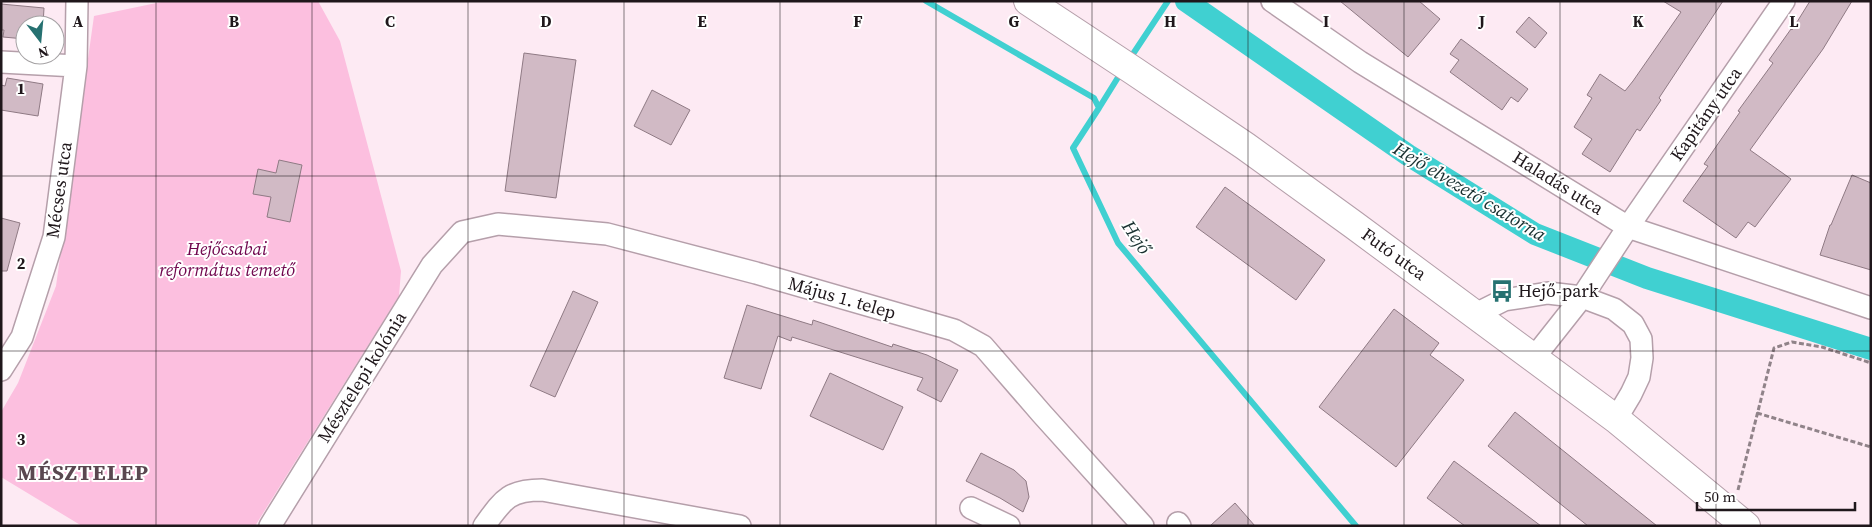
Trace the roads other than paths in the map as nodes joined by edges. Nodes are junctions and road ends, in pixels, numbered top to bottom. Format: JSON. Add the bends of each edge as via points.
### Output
{"nodes":[{"id":1,"x":77,"y":1,"type":"edge"},
{"id":2,"x":1028,"y":1,"type":"edge"},
{"id":3,"x":1272,"y":1,"type":"edge"},
{"id":4,"x":1784,"y":1,"type":"edge"},
{"id":5,"x":1,"y":62,"type":"edge"},
{"id":6,"x":76,"y":66,"type":"junction"},
{"id":7,"x":462,"y":232,"type":"joint"},
{"id":8,"x":1623,"y":234,"type":"junction"},
{"id":9,"x":1582,"y":298,"type":"junction"},
{"id":10,"x":1871,"y":308,"type":"edge"},
{"id":11,"x":1476,"y":314,"type":"junction"},
{"id":12,"x":1533,"y":359,"type":"junction"},
{"id":13,"x":1,"y":370,"type":"edge"},
{"id":14,"x":1616,"y":419,"type":"junction"},
{"id":15,"x":971,"y":508,"type":"dead end"},
{"id":16,"x":1739,"y":520,"type":"edge"},
{"id":17,"x":270,"y":526,"type":"edge"},
{"id":18,"x":484,"y":526,"type":"edge"},
{"id":19,"x":740,"y":526,"type":"edge"},
{"id":20,"x":1009,"y":526,"type":"edge"},
{"id":21,"x":1144,"y":526,"type":"edge"}],
"edges":[{"from":1,"to":6,"type":"street","name":"Mécses utca"},
{"from":2,"to":11,"type":"main road","name":"Futó utca","via":[[1245,146]]},
{"from":3,"to":8,"type":"street","name":"Haladás utca"},
{"from":4,"to":8,"type":"street","name":"Kapitány utca"},
{"from":5,"to":6,"type":"street"},
{"from":6,"to":13,"type":"street","name":"Mécses utca","via":[[54,237],[22,337]]},
{"from":7,"to":17,"type":"street","name":"Mésztelepi kolónia","via":[[432,265]]},
{"from":7,"to":21,"type":"street","name":"Május 1. telep","via":[[498,224],[607,234],[954,330],[983,346]]},
{"from":8,"to":9,"type":"street","name":"Kapitány utca"},
{"from":8,"to":10,"type":"street","name":"Haladás utca"},
{"from":9,"to":11,"type":"street","via":[[1548,293],[1504,300]]},
{"from":9,"to":12,"type":"street","name":"Kapitány utca"},
{"from":9,"to":14,"type":"street","via":[[1614,309],[1633,324],[1641,339],[1639,376]]},
{"from":11,"to":12,"type":"main road","name":"Futó utca"},
{"from":12,"to":14,"type":"main road","name":"Futó utca"},
{"from":14,"to":16,"type":"main road","name":"Futó utca"},
{"from":15,"to":20,"type":"street"},
{"from":18,"to":19,"type":"street","via":[[503,500],[523,490],[542,490]]}]}
